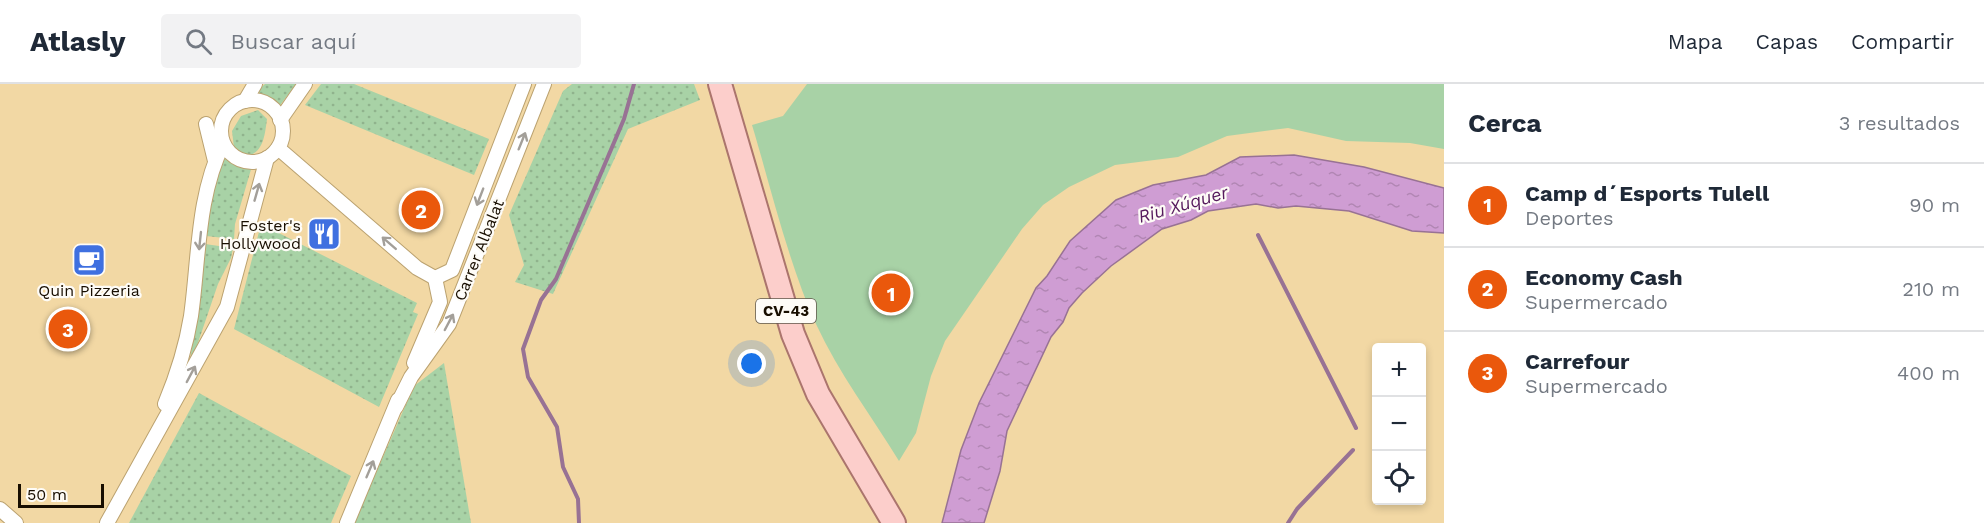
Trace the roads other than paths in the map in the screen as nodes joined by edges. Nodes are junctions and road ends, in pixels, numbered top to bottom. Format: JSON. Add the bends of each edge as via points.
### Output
{"nodes":[{"id":1,"x":255,"y":84,"type":"edge"},
{"id":2,"x":305,"y":84,"type":"edge"},
{"id":3,"x":524,"y":84,"type":"edge"},
{"id":4,"x":544,"y":84,"type":"edge"},
{"id":5,"x":719,"y":85,"type":"edge"},
{"id":6,"x":245,"y":101,"type":"junction"},
{"id":7,"x":280,"y":120,"type":"junction"},
{"id":8,"x":206,"y":124,"type":"dead end"},
{"id":9,"x":223,"y":144,"type":"junction"},
{"id":10,"x":273,"y":153,"type":"junction"},
{"id":11,"x":215,"y":161,"type":"junction"},
{"id":12,"x":435,"y":278,"type":"junction"},
{"id":13,"x":396,"y":407,"type":"junction"},
{"id":14,"x":151,"y":443,"type":"junction"},
{"id":15,"x":0,"y":509,"type":"edge"},
{"id":16,"x":16,"y":523,"type":"edge"},
{"id":17,"x":107,"y":523,"type":"edge"},
{"id":18,"x":347,"y":523,"type":"edge"},
{"id":19,"x":894,"y":523,"type":"edge"}],
"edges":[{"from":1,"to":6,"type":"street"},
{"from":2,"to":7,"type":"street"},
{"from":3,"to":12,"type":"street","name":"Carrer Albalat","one_way":true,"via":[[452,270]]},
{"from":13,"to":4,"type":"street","name":"Carrer Albalat","one_way":true,"via":[[411,377],[448,324]]},
{"from":5,"to":19,"type":"main road","number":"CV-43","via":[[793,334],[818,394]]},
{"from":6,"to":7,"type":"street","via":[[262,102]]},
{"from":6,"to":9,"type":"street","via":[[223,118]]},
{"from":7,"to":10,"type":"street","via":[[282,139]]},
{"from":8,"to":11,"type":"street"},
{"from":9,"to":10,"type":"street","via":[[237,159],[248,162]]},
{"from":9,"to":11,"type":"street"},
{"from":12,"to":10,"type":"street","one_way":true,"via":[[417,268]]},
{"from":14,"to":10,"type":"street","one_way":true,"via":[[227,307]]},
{"from":11,"to":14,"type":"street","one_way":true,"via":[[204,199],[186,345]]},
{"from":12,"to":13,"type":"street","name":"Carrer Albalat","via":[[440,302]]},
{"from":18,"to":13,"type":"street","name":"Carrer Albalat","one_way":true},
{"from":14,"to":17,"type":"street"},
{"from":15,"to":16,"type":"street"}]}
